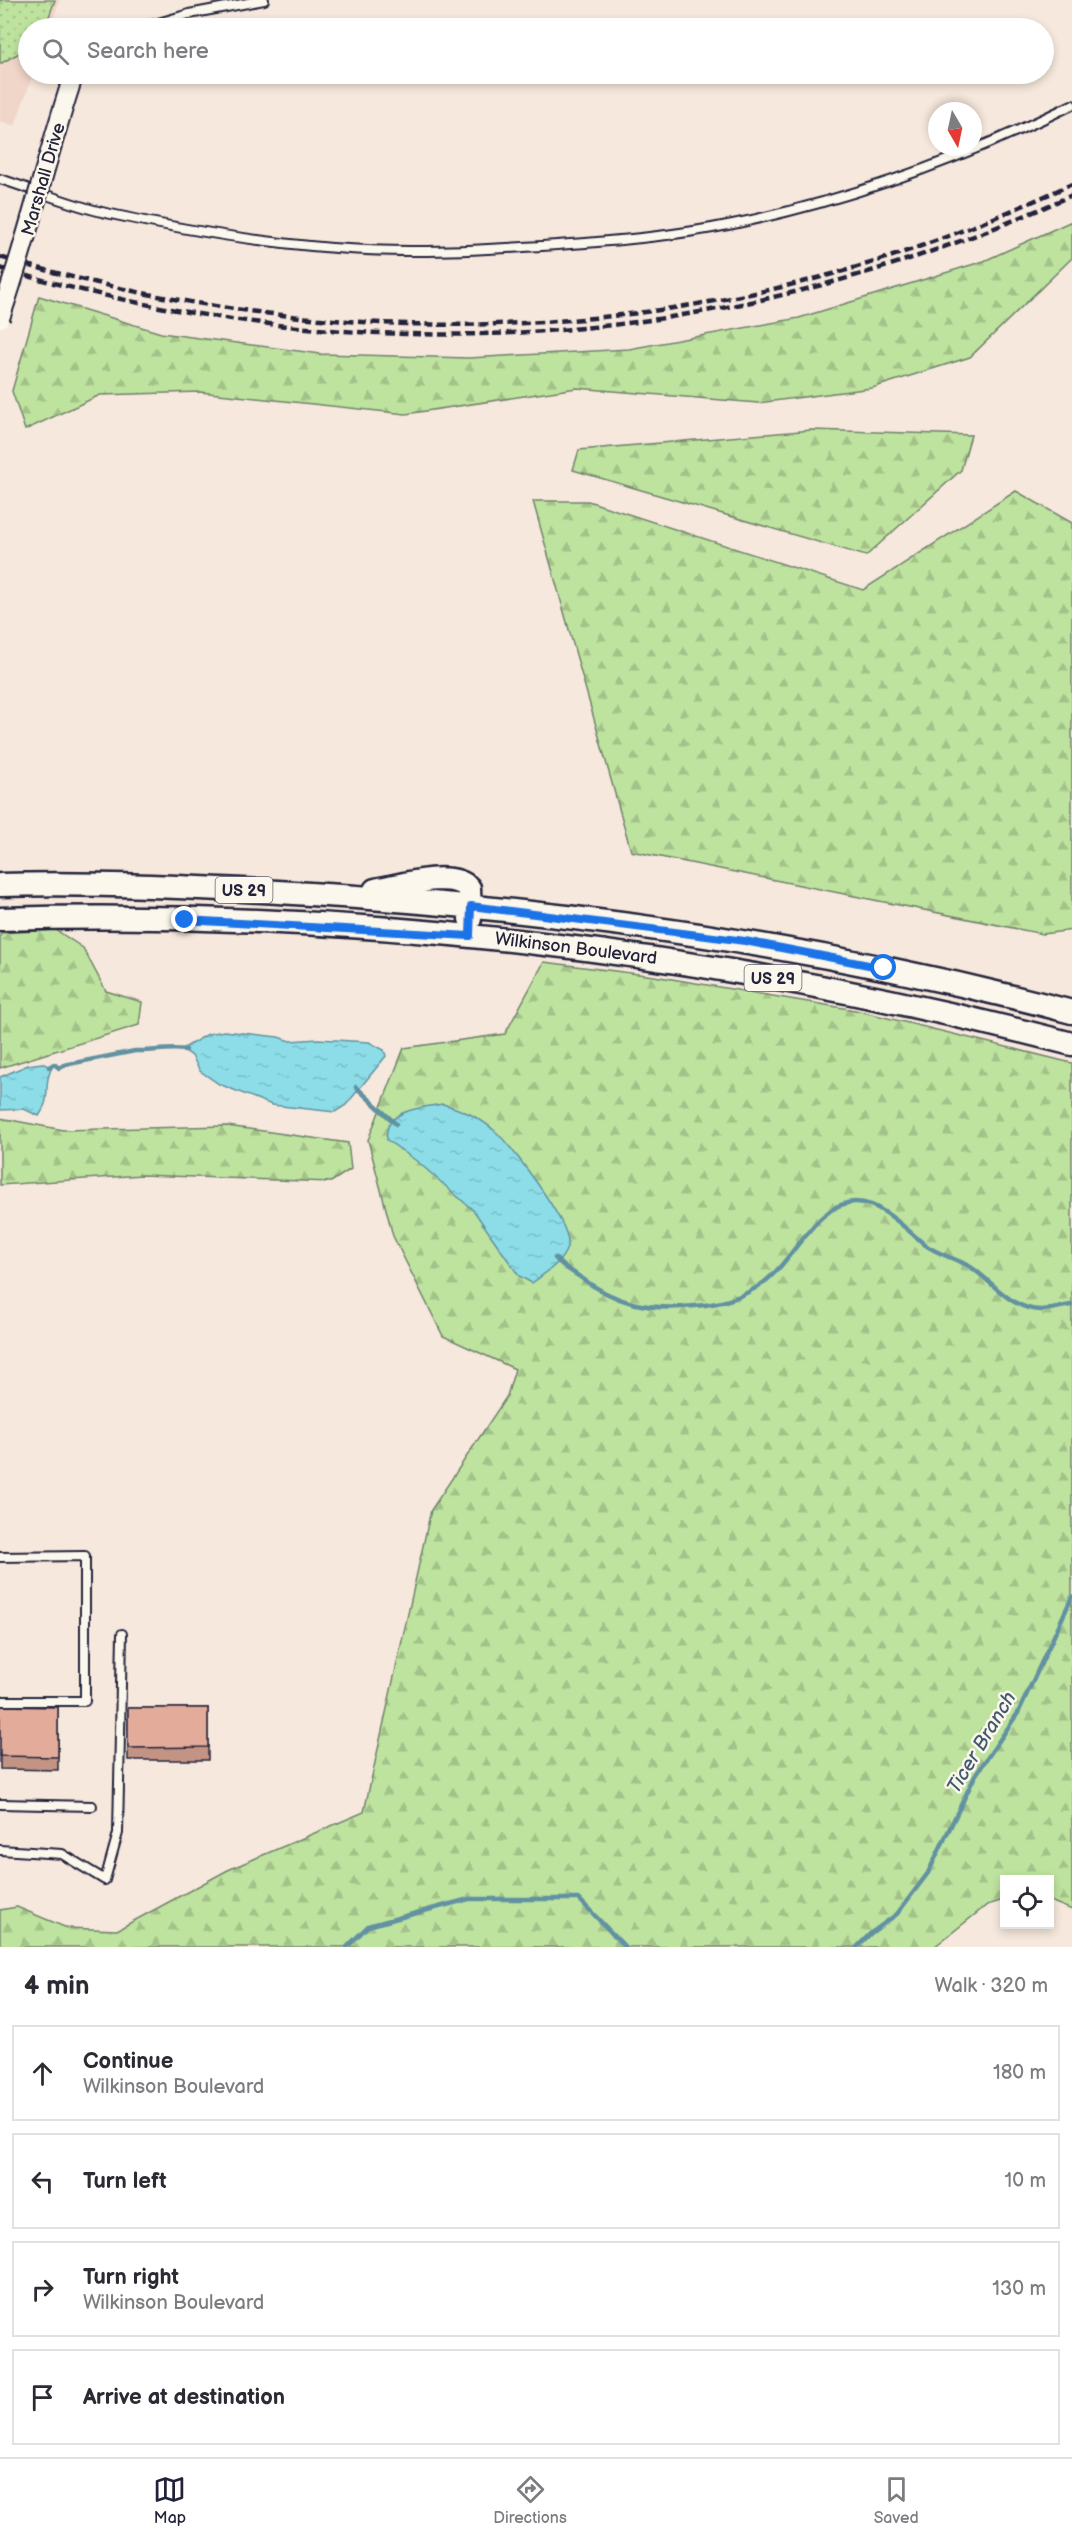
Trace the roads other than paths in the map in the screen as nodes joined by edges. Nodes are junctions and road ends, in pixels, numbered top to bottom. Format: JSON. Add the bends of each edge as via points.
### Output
{"nodes":[{"id":1,"x":264,"y":0,"type":"edge"},
{"id":2,"x":175,"y":18,"type":"edge"},
{"id":3,"x":71,"y":84,"type":"edge"},
{"id":4,"x":1072,"y":105,"type":"edge"},
{"id":5,"x":0,"y":179,"type":"edge"},
{"id":6,"x":0,"y":318,"type":"edge"},
{"id":7,"x":0,"y":885,"type":"edge"},
{"id":8,"x":471,"y":906,"type":"junction"},
{"id":9,"x":0,"y":919,"type":"edge"},
{"id":10,"x":470,"y":936,"type":"junction"},
{"id":11,"x":1072,"y":1012,"type":"edge"},
{"id":12,"x":1072,"y":1044,"type":"edge"},
{"id":13,"x":0,"y":1557,"type":"edge"},
{"id":14,"x":122,"y":1634,"type":"dead end"},
{"id":15,"x":0,"y":1701,"type":"edge"},
{"id":16,"x":0,"y":1804,"type":"edge"},
{"id":17,"x":92,"y":1806,"type":"dead end"},
{"id":18,"x":0,"y":1850,"type":"edge"}],
"edges":[{"from":1,"to":2,"type":"lane"},
{"from":3,"to":6,"type":"street","name":"Marshall Drive","bridge":true},
{"from":4,"to":5,"type":"lane","via":[[1000,141],[841,197],[732,224],[620,240],[417,252],[308,246],[216,234],[103,212]]},
{"from":7,"to":8,"type":"main road","number":"US 29","via":[[209,888],[343,896],[435,879],[464,882],[469,888]]},
{"from":8,"to":10,"type":"main road"},
{"from":8,"to":11,"type":"main road","name":"Wilkinson Boulevard","number":"US 29","via":[[745,941],[968,986]]},
{"from":9,"to":10,"type":"main road","name":"Wilkinson Boulevard","number":"US 29","via":[[207,920]]},
{"from":10,"to":12,"type":"main road","name":"Wilkinson Boulevard","number":"US 29","via":[[672,960],[798,982]]},
{"from":13,"to":15,"type":"lane","via":[[85,1556],[85,1701]]},
{"from":14,"to":18,"type":"lane","via":[[118,1833],[105,1880],[62,1854]]},
{"from":16,"to":17,"type":"lane"}]}
